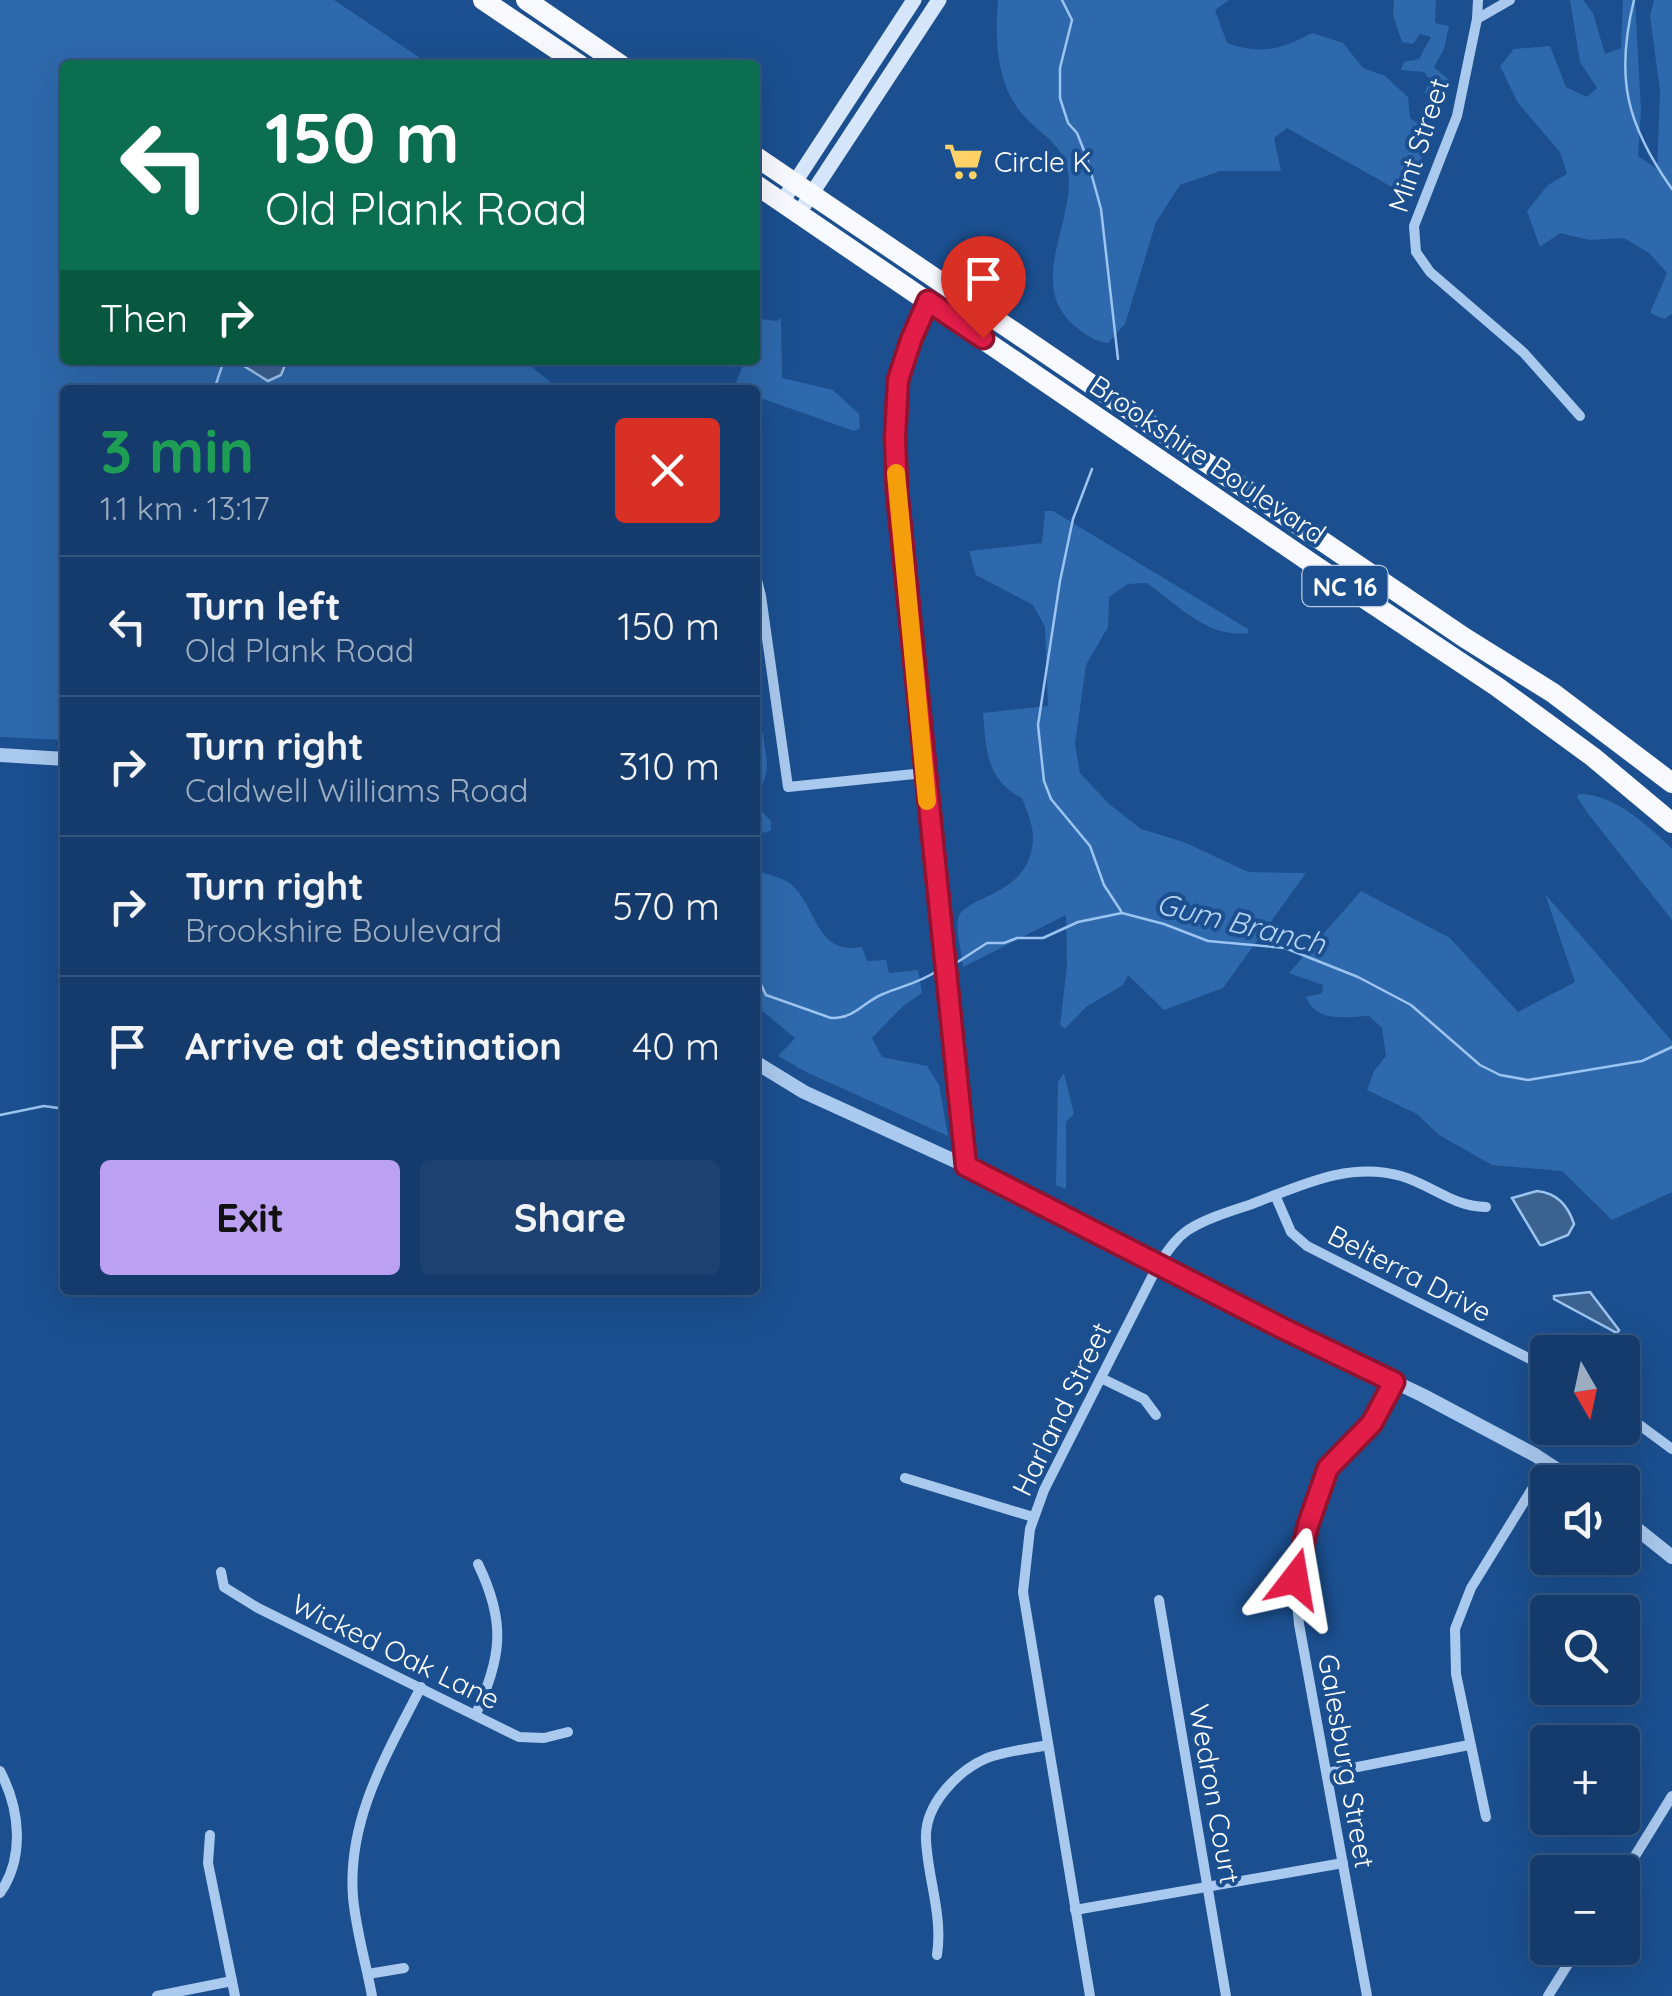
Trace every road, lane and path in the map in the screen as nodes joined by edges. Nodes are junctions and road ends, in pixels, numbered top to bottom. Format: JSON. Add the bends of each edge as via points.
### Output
{"nodes":[{"id":1,"x":483,"y":0,"type":"edge"},
{"id":2,"x":498,"y":0,"type":"edge"},
{"id":3,"x":526,"y":0,"type":"edge"},
{"id":4,"x":914,"y":0,"type":"edge"},
{"id":5,"x":938,"y":0,"type":"edge"},
{"id":6,"x":1478,"y":0,"type":"edge"},
{"id":7,"x":1510,"y":0,"type":"edge"},
{"id":8,"x":1477,"y":18,"type":"junction"},
{"id":9,"x":569,"y":29,"type":"junction"},
{"id":10,"x":556,"y":48,"type":"junction"},
{"id":11,"x":573,"y":60,"type":"edge"},
{"id":12,"x":595,"y":60,"type":"edge"},
{"id":13,"x":614,"y":60,"type":"edge"},
{"id":14,"x":760,"y":159,"type":"edge"},
{"id":15,"x":760,"y":187,"type":"edge"},
{"id":16,"x":803,"y":188,"type":"junction"},
{"id":17,"x":790,"y":208,"type":"junction"},
{"id":18,"x":842,"y":243,"type":"junction"},
{"id":19,"x":932,"y":275,"type":"junction"},
{"id":20,"x":928,"y":301,"type":"junction"},
{"id":21,"x":1081,"y":377,"type":"junction"},
{"id":22,"x":1580,"y":416,"type":"dead end"},
{"id":23,"x":760,"y":592,"type":"edge"},
{"id":24,"x":0,"y":755,"type":"edge"},
{"id":25,"x":60,"y":759,"type":"edge"},
{"id":26,"x":924,"y":773,"type":"junction"},
{"id":27,"x":1672,"y":783,"type":"edge"},
{"id":28,"x":1672,"y":822,"type":"edge"},
{"id":29,"x":760,"y":1065,"type":"edge"},
{"id":30,"x":966,"y":1166,"type":"junction"},
{"id":31,"x":1276,"y":1194,"type":"junction"},
{"id":32,"x":1486,"y":1207,"type":"dead end"},
{"id":33,"x":1158,"y":1265,"type":"junction"},
{"id":34,"x":1530,"y":1359,"type":"edge"},
{"id":35,"x":1101,"y":1378,"type":"junction"},
{"id":36,"x":1394,"y":1382,"type":"junction"},
{"id":37,"x":1156,"y":1415,"type":"dead end"},
{"id":38,"x":1640,"y":1425,"type":"edge"},
{"id":39,"x":1672,"y":1448,"type":"edge"},
{"id":40,"x":1548,"y":1463,"type":"junction"},
{"id":41,"x":1551,"y":1465,"type":"edge"},
{"id":42,"x":904,"y":1478,"type":"dead end"},
{"id":43,"x":1033,"y":1517,"type":"junction"},
{"id":44,"x":1640,"y":1531,"type":"edge"},
{"id":45,"x":1672,"y":1556,"type":"edge"},
{"id":46,"x":478,"y":1564,"type":"dead end"},
{"id":47,"x":221,"y":1572,"type":"dead end"},
{"id":48,"x":1158,"y":1600,"type":"dead end"},
{"id":49,"x":421,"y":1687,"type":"junction"},
{"id":50,"x":476,"y":1714,"type":"junction"},
{"id":51,"x":568,"y":1732,"type":"dead end"},
{"id":52,"x":1469,"y":1745,"type":"junction"},
{"id":53,"x":1048,"y":1746,"type":"junction"},
{"id":54,"x":0,"y":1771,"type":"edge"},
{"id":55,"x":1327,"y":1773,"type":"junction"},
{"id":56,"x":1672,"y":1796,"type":"edge"},
{"id":57,"x":1486,"y":1817,"type":"dead end"},
{"id":58,"x":210,"y":1835,"type":"dead end"},
{"id":59,"x":1636,"y":1855,"type":"edge"},
{"id":60,"x":1343,"y":1864,"type":"junction"},
{"id":61,"x":1208,"y":1888,"type":"junction"},
{"id":62,"x":0,"y":1894,"type":"edge"},
{"id":63,"x":1075,"y":1910,"type":"junction"},
{"id":64,"x":938,"y":1955,"type":"dead end"},
{"id":65,"x":1567,"y":1965,"type":"edge"},
{"id":66,"x":404,"y":1968,"type":"dead end"},
{"id":67,"x":368,"y":1974,"type":"junction"},
{"id":68,"x":232,"y":1981,"type":"junction"},
{"id":69,"x":158,"y":1996,"type":"edge"},
{"id":70,"x":235,"y":1996,"type":"edge"},
{"id":71,"x":372,"y":1996,"type":"edge"},
{"id":72,"x":1090,"y":1996,"type":"edge"},
{"id":73,"x":1226,"y":1996,"type":"edge"},
{"id":74,"x":1367,"y":1996,"type":"edge"},
{"id":75,"x":1548,"y":1996,"type":"edge"}],
"edges":[{"from":1,"to":10,"type":"highway"},
{"from":2,"to":9,"type":"highway","via":[[555,33]]},
{"from":3,"to":9,"type":"highway"},
{"from":4,"to":16,"type":"main road"},
{"from":5,"to":16,"type":"main road"},
{"from":6,"to":8,"type":"street","name":"Mint Street"},
{"from":7,"to":8,"type":"street"},
{"from":8,"to":22,"type":"street","name":"Mint Street","via":[[1457,116],[1414,226],[1414,245],[1430,272],[1524,353]]},
{"from":9,"to":13,"type":"highway"},
{"from":10,"to":11,"type":"highway"},
{"from":10,"to":12,"type":"highway","via":[[570,46]]},
{"from":14,"to":16,"type":"highway","name":"Brookshire Boulevard","number":"NC 16"},
{"from":15,"to":17,"type":"highway","name":"Brookshire Boulevard","number":"NC 16"},
{"from":16,"to":17,"type":"main road"},
{"from":16,"to":19,"type":"highway","name":"Brookshire Boulevard","number":"NC 16"},
{"from":17,"to":18,"type":"highway","name":"Brookshire Boulevard","number":"NC 16"},
{"from":18,"to":19,"type":"highway","via":[[870,250],[918,282]]},
{"from":18,"to":20,"type":"highway","name":"Brookshire Boulevard","number":"NC 16"},
{"from":19,"to":21,"type":"highway","name":"Brookshire Boulevard","number":"NC 16"},
{"from":20,"to":21,"type":"highway","via":[[942,301],[992,335]]},
{"from":20,"to":26,"type":"street","via":[[900,371],[895,438]]},
{"from":20,"to":28,"type":"highway","name":"Brookshire Boulevard","number":"NC 16","via":[[1496,686]]},
{"from":21,"to":27,"type":"highway","name":"Brookshire Boulevard","number":"NC 16","via":[[1522,672]]},
{"from":23,"to":26,"type":"street","via":[[788,787]]},
{"from":24,"to":25,"type":"street"},
{"from":26,"to":30,"type":"street"},
{"from":29,"to":30,"type":"street"},
{"from":30,"to":33,"type":"street"},
{"from":31,"to":32,"type":"street","name":"Harland Street","via":[[1318,1178],[1372,1171],[1402,1176],[1464,1206]]},
{"from":31,"to":33,"type":"street","name":"Harland Street","via":[[1188,1230]]},
{"from":31,"to":34,"type":"street","name":"Belterra Drive","via":[[1291,1232],[1306,1246]]},
{"from":33,"to":35,"type":"street","name":"Harland Street"},
{"from":33,"to":36,"type":"street"},
{"from":35,"to":37,"type":"street","via":[[1144,1399]]},
{"from":35,"to":43,"type":"street","name":"Harland Street"},
{"from":36,"to":40,"type":"street"},
{"from":36,"to":55,"type":"street","name":"Galesburg Street","via":[[1372,1423],[1328,1468],[1295,1579]]},
{"from":38,"to":39,"type":"street"},
{"from":40,"to":41,"type":"street"},
{"from":40,"to":52,"type":"street","via":[[1458,1618],[1454,1663]]},
{"from":42,"to":43,"type":"street"},
{"from":43,"to":53,"type":"street","name":"Harland Street","via":[[1024,1592]]},
{"from":44,"to":45,"type":"street"},
{"from":46,"to":50,"type":"street","via":[[498,1631],[495,1670]]},
{"from":47,"to":49,"type":"street","name":"Wicked Oak Lane","via":[[224,1588],[258,1608]]},
{"from":48,"to":61,"type":"street","name":"Wedron Court"},
{"from":49,"to":50,"type":"street","name":"Wicked Oak Lane"},
{"from":49,"to":67,"type":"street","via":[[377,1772],[354,1848],[353,1900]]},
{"from":50,"to":51,"type":"street","name":"Wicked Oak Lane","via":[[520,1736]]},
{"from":52,"to":55,"type":"street"},
{"from":52,"to":57,"type":"street"},
{"from":53,"to":63,"type":"street","name":"Harland Street"},
{"from":53,"to":64,"type":"street","via":[[977,1763],[933,1807],[926,1841],[940,1922]]},
{"from":54,"to":62,"type":"street","via":[[18,1835]]},
{"from":55,"to":60,"type":"street","name":"Galesburg Street"},
{"from":56,"to":59,"type":"street"},
{"from":58,"to":68,"type":"street","via":[[208,1863]]},
{"from":60,"to":61,"type":"street"},
{"from":60,"to":74,"type":"street","name":"Galesburg Street"},
{"from":61,"to":63,"type":"street"},
{"from":61,"to":73,"type":"street","name":"Wedron Court"},
{"from":63,"to":72,"type":"street","name":"Harland Street"},
{"from":65,"to":75,"type":"street"},
{"from":66,"to":67,"type":"street"},
{"from":67,"to":71,"type":"street"},
{"from":68,"to":69,"type":"street"},
{"from":68,"to":70,"type":"street"}]}
